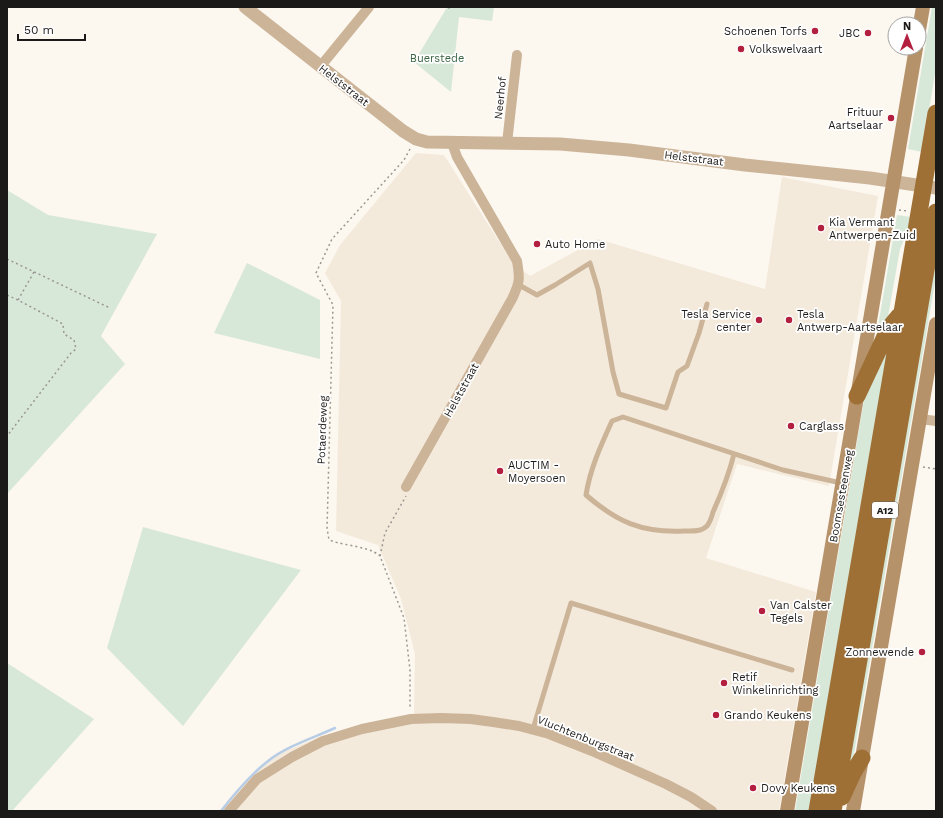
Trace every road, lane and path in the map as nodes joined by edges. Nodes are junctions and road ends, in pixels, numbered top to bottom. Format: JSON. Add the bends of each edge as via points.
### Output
{"nodes":[{"id":1,"x":244,"y":7,"type":"edge"},
{"id":2,"x":369,"y":7,"type":"edge"},
{"id":3,"x":448,"y":7,"type":"edge"},
{"id":4,"x":451,"y":7,"type":"edge"},
{"id":5,"x":517,"y":55,"type":"dead end"},
{"id":6,"x":915,"y":56,"type":"edge"},
{"id":7,"x":320,"y":67,"type":"junction"},
{"id":8,"x":936,"y":113,"type":"edge"},
{"id":9,"x":416,"y":139,"type":"junction"},
{"id":10,"x":452,"y":143,"type":"junction"},
{"id":11,"x":508,"y":143,"type":"junction"},
{"id":12,"x":893,"y":181,"type":"junction"},
{"id":13,"x":930,"y":187,"type":"edge"},
{"id":14,"x":936,"y":212,"type":"edge"},
{"id":15,"x":7,"y":259,"type":"edge"},
{"id":16,"x":34,"y":272,"type":"junction"},
{"id":17,"x":519,"y":285,"type":"junction"},
{"id":18,"x":7,"y":295,"type":"edge"},
{"id":19,"x":18,"y":300,"type":"junction"},
{"id":20,"x":707,"y":304,"type":"dead end"},
{"id":21,"x":110,"y":308,"type":"dead end"},
{"id":22,"x":902,"y":313,"type":"junction"},
{"id":23,"x":936,"y":324,"type":"edge"},
{"id":24,"x":857,"y":396,"type":"junction"},
{"id":25,"x":920,"y":419,"type":"junction"},
{"id":26,"x":936,"y":421,"type":"edge"},
{"id":27,"x":7,"y":436,"type":"edge"},
{"id":28,"x":734,"y":454,"type":"junction"},
{"id":29,"x":844,"y":484,"type":"junction"},
{"id":30,"x":406,"y":487,"type":"joint"},
{"id":31,"x":380,"y":556,"type":"junction"},
{"id":32,"x":792,"y":670,"type":"dead end"},
{"id":33,"x":410,"y":719,"type":"junction"},
{"id":34,"x":533,"y":730,"type":"junction"},
{"id":35,"x":862,"y":758,"type":"junction"},
{"id":36,"x":834,"y":810,"type":"edge"},
{"id":37,"x":229,"y":811,"type":"edge"},
{"id":38,"x":712,"y":811,"type":"edge"},
{"id":39,"x":787,"y":811,"type":"edge"},
{"id":40,"x":817,"y":811,"type":"edge"},
{"id":41,"x":853,"y":811,"type":"edge"}],
"edges":[{"from":1,"to":7,"type":"street","name":"Helststraat"},
{"from":2,"to":7,"type":"street"},
{"from":3,"to":4,"type":"path"},
{"from":5,"to":11,"type":"street","name":"Neerhof"},
{"from":6,"to":12,"type":"main road","name":"Boomsesteenweg"},
{"from":7,"to":9,"type":"street","name":"Helststraat"},
{"from":8,"to":13,"type":"highway","number":"A12"},
{"from":9,"to":10,"type":"street","name":"Helststraat"},
{"from":9,"to":31,"type":"path","name":"Potaerdeweg","via":[[404,160],[332,239],[316,273],[333,305],[328,536],[332,541],[368,548]]},
{"from":10,"to":11,"type":"street","name":"Helststraat"},
{"from":10,"to":17,"type":"street","via":[[457,157],[517,261]]},
{"from":11,"to":12,"type":"street","name":"Helststraat","via":[[560,144],[629,150]]},
{"from":12,"to":13,"type":"street","name":"Helststraat"},
{"from":12,"to":24,"type":"main road","name":"Boomsesteenweg"},
{"from":13,"to":22,"type":"highway","number":"A12"},
{"from":14,"to":36,"type":"highway","number":"A12"},
{"from":15,"to":16,"type":"path"},
{"from":16,"to":19,"type":"path"},
{"from":16,"to":21,"type":"path"},
{"from":17,"to":20,"type":"lane","via":[[537,295],[590,263],[598,289],[619,394],[666,408],[678,372],[688,366]]},
{"from":17,"to":30,"type":"street","name":"Helststraat"},
{"from":18,"to":19,"type":"path"},
{"from":19,"to":27,"type":"path","via":[[63,324],[64,334],[74,340],[76,349]]},
{"from":22,"to":24,"type":"highway","via":[[889,328]]},
{"from":22,"to":40,"type":"highway","number":"A12"},
{"from":23,"to":25,"type":"main road"},
{"from":24,"to":29,"type":"main road","name":"Boomsesteenweg"},
{"from":25,"to":26,"type":"street"},
{"from":25,"to":35,"type":"main road"},
{"from":28,"to":28,"type":"lane","via":[[623,417],[612,421],[606,432],[589,478],[586,495],[603,510],[636,525],[673,532],[700,530],[708,525],[727,480]]},
{"from":28,"to":29,"type":"lane","via":[[783,470]]},
{"from":29,"to":39,"type":"main road","name":"Boomsesteenweg"},
{"from":30,"to":31,"type":"path","via":[[407,495],[385,533]]},
{"from":31,"to":33,"type":"path","via":[[404,618],[410,670]]},
{"from":32,"to":34,"type":"lane","via":[[571,603]]},
{"from":33,"to":34,"type":"street","name":"Vluchtenburgstraat","via":[[471,719]]},
{"from":33,"to":37,"type":"street","name":"Vluchtenburgstraat","via":[[362,729],[323,741],[257,778]]},
{"from":34,"to":38,"type":"street","name":"Vluchtenburgstraat","via":[[592,751],[666,784]]},
{"from":35,"to":36,"type":"highway"},
{"from":35,"to":41,"type":"main road"}]}
